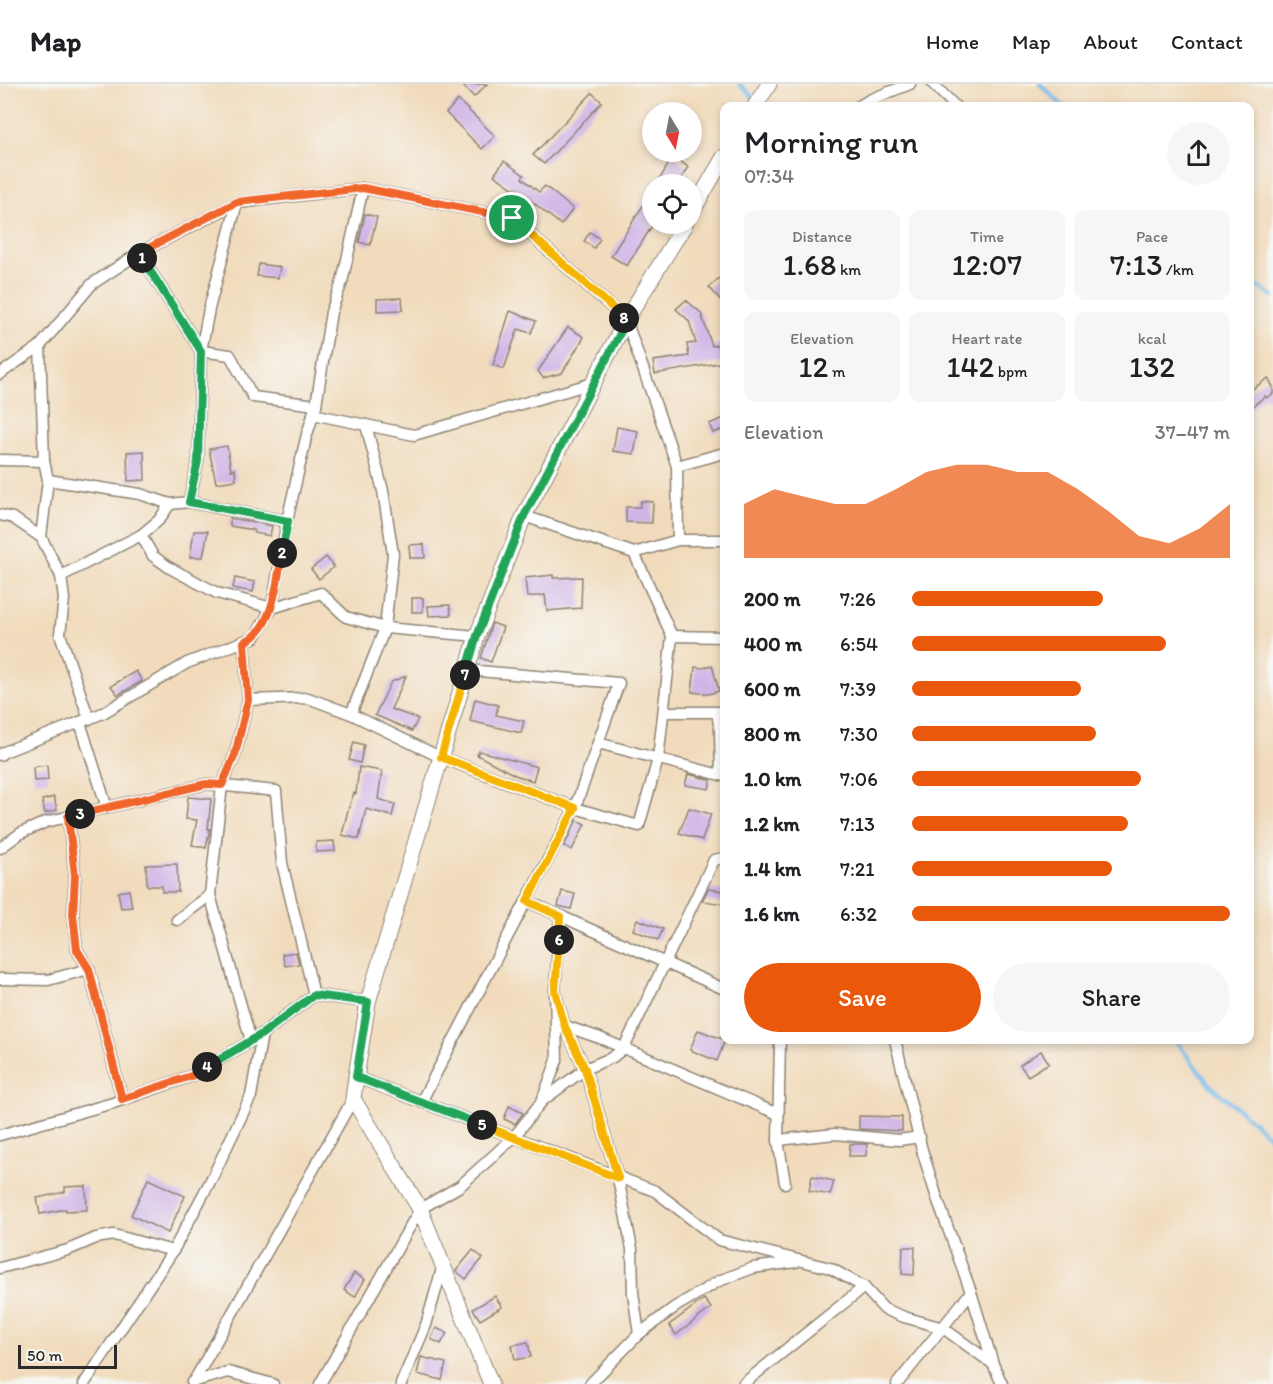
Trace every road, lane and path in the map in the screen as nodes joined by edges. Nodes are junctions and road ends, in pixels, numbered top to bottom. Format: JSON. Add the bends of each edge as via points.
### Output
{"nodes":[{"id":1,"x":910,"y":84,"type":"edge"},
{"id":2,"x":933,"y":84,"type":"edge"},
{"id":3,"x":866,"y":102,"type":"edge"},
{"id":4,"x":951,"y":102,"type":"edge"},
{"id":5,"x":720,"y":164,"type":"edge"},
{"id":6,"x":363,"y":188,"type":"junction"},
{"id":7,"x":702,"y":195,"type":"edge"},
{"id":8,"x":237,"y":202,"type":"junction"},
{"id":9,"x":679,"y":234,"type":"edge"},
{"id":10,"x":139,"y":253,"type":"junction"},
{"id":11,"x":627,"y":320,"type":"junction"},
{"id":12,"x":40,"y":346,"type":"junction"},
{"id":13,"x":201,"y":351,"type":"junction"},
{"id":14,"x":0,"y":374,"type":"edge"},
{"id":15,"x":593,"y":383,"type":"junction"},
{"id":16,"x":314,"y":409,"type":"junction"},
{"id":17,"x":366,"y":425,"type":"junction"},
{"id":18,"x":720,"y":454,"type":"edge"},
{"id":19,"x":0,"y":460,"type":"edge"},
{"id":20,"x":44,"y":461,"type":"junction"},
{"id":21,"x":677,"y":466,"type":"junction"},
{"id":22,"x":48,"y":480,"type":"junction"},
{"id":23,"x":189,"y":502,"type":"junction"},
{"id":24,"x":170,"y":504,"type":"junction"},
{"id":25,"x":0,"y":515,"type":"edge"},
{"id":26,"x":524,"y":516,"type":"junction"},
{"id":27,"x":288,"y":521,"type":"junction"},
{"id":28,"x":141,"y":535,"type":"junction"},
{"id":29,"x":41,"y":537,"type":"junction"},
{"id":30,"x":678,"y":540,"type":"junction"},
{"id":31,"x":720,"y":540,"type":"edge"},
{"id":32,"x":634,"y":553,"type":"junction"},
{"id":33,"x":61,"y":576,"type":"junction"},
{"id":34,"x":272,"y":608,"type":"junction"},
{"id":35,"x":385,"y":628,"type":"junction"},
{"id":36,"x":477,"y":636,"type":"junction"},
{"id":37,"x":672,"y":636,"type":"junction"},
{"id":38,"x":720,"y":638,"type":"edge"},
{"id":39,"x":244,"y":642,"type":"junction"},
{"id":40,"x":466,"y":670,"type":"junction"},
{"id":41,"x":248,"y":700,"type":"junction"},
{"id":42,"x":664,"y":712,"type":"junction"},
{"id":43,"x":351,"y":714,"type":"junction"},
{"id":44,"x":84,"y":721,"type":"junction"},
{"id":45,"x":720,"y":731,"type":"edge"},
{"id":46,"x":598,"y":743,"type":"junction"},
{"id":47,"x":0,"y":755,"type":"edge"},
{"id":48,"x":441,"y":757,"type":"junction"},
{"id":49,"x":658,"y":759,"type":"junction"},
{"id":50,"x":720,"y":775,"type":"edge"},
{"id":51,"x":222,"y":785,"type":"junction"},
{"id":52,"x":107,"y":808,"type":"junction"},
{"id":53,"x":575,"y":808,"type":"junction"},
{"id":54,"x":68,"y":817,"type":"junction"},
{"id":55,"x":0,"y":848,"type":"edge"},
{"id":56,"x":720,"y":859,"type":"edge"},
{"id":57,"x":210,"y":895,"type":"junction"},
{"id":58,"x":527,"y":901,"type":"junction"},
{"id":59,"x":560,"y":916,"type":"junction"},
{"id":60,"x":177,"y":920,"type":"dead end"},
{"id":61,"x":663,"y":962,"type":"junction"},
{"id":62,"x":89,"y":969,"type":"junction"},
{"id":63,"x":0,"y":979,"type":"edge"},
{"id":64,"x":720,"y":987,"type":"edge"},
{"id":65,"x":314,"y":995,"type":"junction"},
{"id":66,"x":368,"y":1002,"type":"junction"},
{"id":67,"x":560,"y":1025,"type":"junction"},
{"id":68,"x":262,"y":1034,"type":"junction"},
{"id":69,"x":251,"y":1041,"type":"junction"},
{"id":70,"x":780,"y":1044,"type":"edge"},
{"id":71,"x":896,"y":1044,"type":"edge"},
{"id":72,"x":624,"y":1048,"type":"junction"},
{"id":73,"x":585,"y":1069,"type":"junction"},
{"id":74,"x":356,"y":1077,"type":"junction"},
{"id":75,"x":122,"y":1099,"type":"junction"},
{"id":76,"x":353,"y":1099,"type":"junction"},
{"id":77,"x":542,"y":1101,"type":"junction"},
{"id":78,"x":421,"y":1102,"type":"junction"},
{"id":79,"x":778,"y":1114,"type":"junction"},
{"id":80,"x":0,"y":1135,"type":"edge"},
{"id":81,"x":514,"y":1137,"type":"junction"},
{"id":82,"x":920,"y":1137,"type":"junction"},
{"id":83,"x":778,"y":1140,"type":"junction"},
{"id":84,"x":618,"y":1178,"type":"junction"},
{"id":85,"x":785,"y":1183,"type":"dead end"},
{"id":86,"x":420,"y":1209,"type":"junction"},
{"id":87,"x":173,"y":1251,"type":"junction"},
{"id":88,"x":801,"y":1261,"type":"junction"},
{"id":89,"x":443,"y":1265,"type":"junction"},
{"id":90,"x":0,"y":1268,"type":"edge"},
{"id":91,"x":864,"y":1287,"type":"junction"},
{"id":92,"x":971,"y":1292,"type":"junction"},
{"id":93,"x":944,"y":1328,"type":"junction"},
{"id":94,"x":639,"y":1334,"type":"junction"},
{"id":95,"x":993,"y":1364,"type":"junction"},
{"id":96,"x":191,"y":1382,"type":"edge"},
{"id":97,"x":88,"y":1383,"type":"edge"},
{"id":98,"x":273,"y":1384,"type":"edge"},
{"id":99,"x":320,"y":1384,"type":"edge"},
{"id":100,"x":401,"y":1384,"type":"edge"},
{"id":101,"x":491,"y":1384,"type":"edge"},
{"id":102,"x":590,"y":1384,"type":"edge"},
{"id":103,"x":743,"y":1384,"type":"edge"},
{"id":104,"x":897,"y":1384,"type":"edge"},
{"id":105,"x":1002,"y":1384,"type":"edge"}],
"edges":[{"from":1,"to":3,"type":"street"},
{"from":2,"to":4,"type":"street"},
{"from":5,"to":7,"type":"main road"},
{"from":6,"to":8,"type":"street"},
{"from":6,"to":11,"type":"street","via":[[512,218]]},
{"from":6,"to":16,"type":"street","via":[[342,282],[331,312]]},
{"from":8,"to":10,"type":"street"},
{"from":8,"to":13,"type":"street"},
{"from":9,"to":11,"type":"main road"},
{"from":10,"to":12,"type":"street","via":[[92,284]]},
{"from":10,"to":13,"type":"street"},
{"from":11,"to":15,"type":"main road"},
{"from":11,"to":21,"type":"street"},
{"from":12,"to":14,"type":"street"},
{"from":12,"to":20,"type":"street"},
{"from":13,"to":16,"type":"street","via":[[230,355],[253,397]]},
{"from":13,"to":23,"type":"street","via":[[198,461]]},
{"from":15,"to":17,"type":"street","via":[[414,435]]},
{"from":15,"to":26,"type":"main road"},
{"from":16,"to":17,"type":"street"},
{"from":16,"to":27,"type":"street"},
{"from":17,"to":35,"type":"street","via":[[383,491],[393,554]]},
{"from":18,"to":21,"type":"street"},
{"from":19,"to":20,"type":"street"},
{"from":20,"to":22,"type":"street"},
{"from":21,"to":30,"type":"street"},
{"from":22,"to":24,"type":"street","via":[[140,494]]},
{"from":22,"to":29,"type":"street"},
{"from":23,"to":24,"type":"street"},
{"from":23,"to":27,"type":"street"},
{"from":24,"to":28,"type":"street"},
{"from":25,"to":29,"type":"street","via":[[13,518]]},
{"from":26,"to":32,"type":"street"},
{"from":26,"to":36,"type":"main road"},
{"from":27,"to":34,"type":"street"},
{"from":28,"to":33,"type":"street"},
{"from":28,"to":34,"type":"street","via":[[153,556],[170,568],[217,594]]},
{"from":29,"to":33,"type":"street"},
{"from":30,"to":31,"type":"street"},
{"from":30,"to":32,"type":"street"},
{"from":32,"to":37,"type":"street"},
{"from":33,"to":44,"type":"street","via":[[64,599],[60,634]]},
{"from":34,"to":35,"type":"street","via":[[321,593],[346,617]]},
{"from":34,"to":39,"type":"street","via":[[255,638]]},
{"from":35,"to":36,"type":"street"},
{"from":35,"to":43,"type":"street"},
{"from":36,"to":40,"type":"main road"},
{"from":37,"to":38,"type":"street"},
{"from":37,"to":42,"type":"street"},
{"from":39,"to":41,"type":"street"},
{"from":39,"to":44,"type":"street","via":[[187,663]]},
{"from":40,"to":46,"type":"street","via":[[619,683]]},
{"from":40,"to":48,"type":"main road"},
{"from":41,"to":43,"type":"street","via":[[308,698]]},
{"from":41,"to":51,"type":"street","via":[[235,755]]},
{"from":42,"to":45,"type":"street","via":[[717,712]]},
{"from":42,"to":49,"type":"street"},
{"from":43,"to":48,"type":"street"},
{"from":44,"to":47,"type":"street"},
{"from":44,"to":52,"type":"street"},
{"from":46,"to":49,"type":"street"},
{"from":46,"to":53,"type":"street"},
{"from":48,"to":53,"type":"street"},
{"from":48,"to":66,"type":"main road"},
{"from":49,"to":50,"type":"street"},
{"from":49,"to":53,"type":"street","via":[[639,826]]},
{"from":51,"to":52,"type":"street","via":[[206,784]]},
{"from":51,"to":57,"type":"street"},
{"from":51,"to":65,"type":"street","via":[[276,791],[282,863]]},
{"from":52,"to":54,"type":"street"},
{"from":53,"to":58,"type":"street"},
{"from":54,"to":55,"type":"street","via":[[21,833]]},
{"from":54,"to":62,"type":"street","via":[[75,875],[73,914],[77,950]]},
{"from":56,"to":61,"type":"street","via":[[714,860]]},
{"from":57,"to":60,"type":"street"},
{"from":57,"to":69,"type":"street"},
{"from":58,"to":59,"type":"street"},
{"from":58,"to":78,"type":"street"},
{"from":59,"to":61,"type":"street"},
{"from":59,"to":67,"type":"street","via":[[555,991]]},
{"from":61,"to":64,"type":"street"},
{"from":61,"to":72,"type":"street"},
{"from":62,"to":63,"type":"street","via":[[48,980]]},
{"from":62,"to":75,"type":"street"},
{"from":65,"to":66,"type":"street"},
{"from":65,"to":68,"type":"street"},
{"from":66,"to":74,"type":"main road"},
{"from":67,"to":72,"type":"street"},
{"from":67,"to":73,"type":"street"},
{"from":67,"to":77,"type":"street","via":[[557,1060]]},
{"from":68,"to":69,"type":"street"},
{"from":68,"to":87,"type":"street","via":[[251,1096]]},
{"from":69,"to":75,"type":"street","via":[[194,1075]]},
{"from":70,"to":79,"type":"street"},
{"from":71,"to":82,"type":"street"},
{"from":72,"to":73,"type":"street","via":[[614,1057]]},
{"from":72,"to":79,"type":"street"},
{"from":73,"to":77,"type":"street"},
{"from":73,"to":84,"type":"street"},
{"from":74,"to":76,"type":"main road"},
{"from":74,"to":78,"type":"street"},
{"from":75,"to":80,"type":"street"},
{"from":76,"to":86,"type":"main road"},
{"from":76,"to":96,"type":"street"},
{"from":77,"to":81,"type":"street"},
{"from":78,"to":81,"type":"street"},
{"from":79,"to":83,"type":"street"},
{"from":81,"to":84,"type":"street"},
{"from":81,"to":86,"type":"street","via":[[460,1186]]},
{"from":82,"to":83,"type":"street","via":[[899,1140],[835,1134]]},
{"from":82,"to":92,"type":"street"},
{"from":83,"to":85,"type":"street"},
{"from":84,"to":88,"type":"street","via":[[655,1191],[719,1240]]},
{"from":84,"to":94,"type":"street","via":[[632,1249]]},
{"from":86,"to":89,"type":"main road"},
{"from":86,"to":99,"type":"street"},
{"from":87,"to":90,"type":"street","via":[[114,1235]]},
{"from":87,"to":97,"type":"street"},
{"from":88,"to":91,"type":"street","via":[[830,1268]]},
{"from":88,"to":94,"type":"street","via":[[753,1268],[719,1281]]},
{"from":89,"to":100,"type":"street","via":[[426,1324]]},
{"from":89,"to":101,"type":"main road"},
{"from":91,"to":93,"type":"street","via":[[884,1309]]},
{"from":91,"to":103,"type":"street"},
{"from":92,"to":93,"type":"street"},
{"from":92,"to":95,"type":"street"},
{"from":93,"to":95,"type":"street"},
{"from":93,"to":104,"type":"street"},
{"from":94,"to":102,"type":"street"},
{"from":95,"to":105,"type":"street"},
{"from":96,"to":98,"type":"street","via":[[228,1372]]}]}
